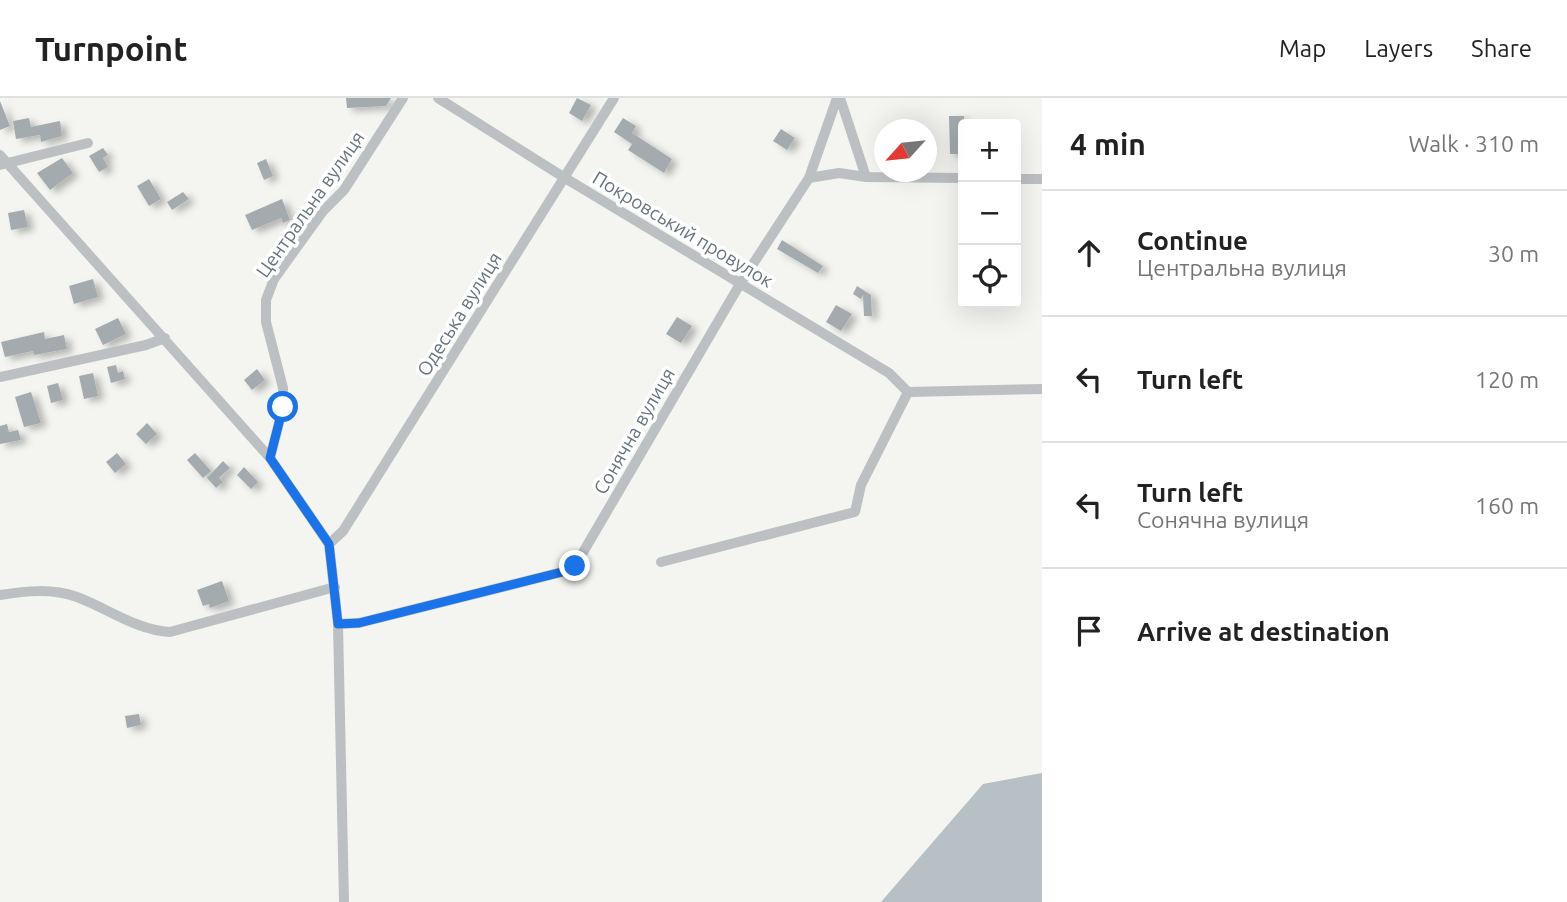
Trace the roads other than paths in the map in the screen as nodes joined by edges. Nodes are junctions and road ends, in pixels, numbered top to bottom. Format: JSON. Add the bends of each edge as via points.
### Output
{"nodes":[{"id":1,"x":403,"y":98,"type":"edge"},
{"id":2,"x":438,"y":98,"type":"edge"},
{"id":3,"x":614,"y":98,"type":"edge"},
{"id":4,"x":839,"y":98,"type":"edge"},
{"id":5,"x":88,"y":143,"type":"dead end"},
{"id":6,"x":0,"y":155,"type":"edge"},
{"id":7,"x":4,"y":164,"type":"edge"},
{"id":8,"x":866,"y":177,"type":"junction"},
{"id":9,"x":565,"y":178,"type":"junction"},
{"id":10,"x":809,"y":178,"type":"junction"},
{"id":11,"x":958,"y":178,"type":"edge"},
{"id":12,"x":1021,"y":179,"type":"edge"},
{"id":13,"x":1042,"y":179,"type":"edge"},
{"id":14,"x":740,"y":284,"type":"junction"},
{"id":15,"x":165,"y":338,"type":"junction"},
{"id":16,"x":0,"y":377,"type":"edge"},
{"id":17,"x":1042,"y":389,"type":"edge"},
{"id":18,"x":908,"y":392,"type":"junction"},
{"id":19,"x":270,"y":458,"type":"junction"},
{"id":20,"x":329,"y":544,"type":"junction"},
{"id":21,"x":661,"y":562,"type":"dead end"},
{"id":22,"x":335,"y":587,"type":"junction"},
{"id":23,"x":0,"y":595,"type":"edge"},
{"id":24,"x":338,"y":624,"type":"junction"},
{"id":25,"x":344,"y":902,"type":"edge"}],
"edges":[{"from":1,"to":19,"type":"street","name":"Центральна вулиця","via":[[344,190],[323,211],[274,279],[266,300],[266,322],[283,388]]},
{"from":2,"to":9,"type":"street","name":"Покровський провулок"},
{"from":3,"to":9,"type":"street","name":"Одеська вулиця"},
{"from":4,"to":8,"type":"street"},
{"from":4,"to":10,"type":"street","name":"Сонячна вулиця"},
{"from":5,"to":7,"type":"street"},
{"from":6,"to":7,"type":"street"},
{"from":7,"to":15,"type":"street"},
{"from":8,"to":10,"type":"street","via":[[839,173]]},
{"from":8,"to":11,"type":"street"},
{"from":9,"to":14,"type":"street","name":"Покровський провулок"},
{"from":9,"to":20,"type":"street","name":"Одеська вулиця","via":[[344,531]]},
{"from":10,"to":14,"type":"street","name":"Сонячна вулиця"},
{"from":12,"to":13,"type":"street"},
{"from":14,"to":18,"type":"street","name":"Покровський провулок","via":[[890,373]]},
{"from":14,"to":24,"type":"street","name":"Сонячна вулиця","via":[[575,566],[359,623]]},
{"from":15,"to":16,"type":"street"},
{"from":15,"to":19,"type":"street"},
{"from":17,"to":18,"type":"street"},
{"from":18,"to":21,"type":"street","via":[[861,485],[855,512]]},
{"from":19,"to":20,"type":"street"},
{"from":20,"to":22,"type":"street"},
{"from":22,"to":23,"type":"street","via":[[170,632],[140,626],[76,597],[38,591]]},
{"from":22,"to":24,"type":"street"},
{"from":24,"to":25,"type":"street"}]}
